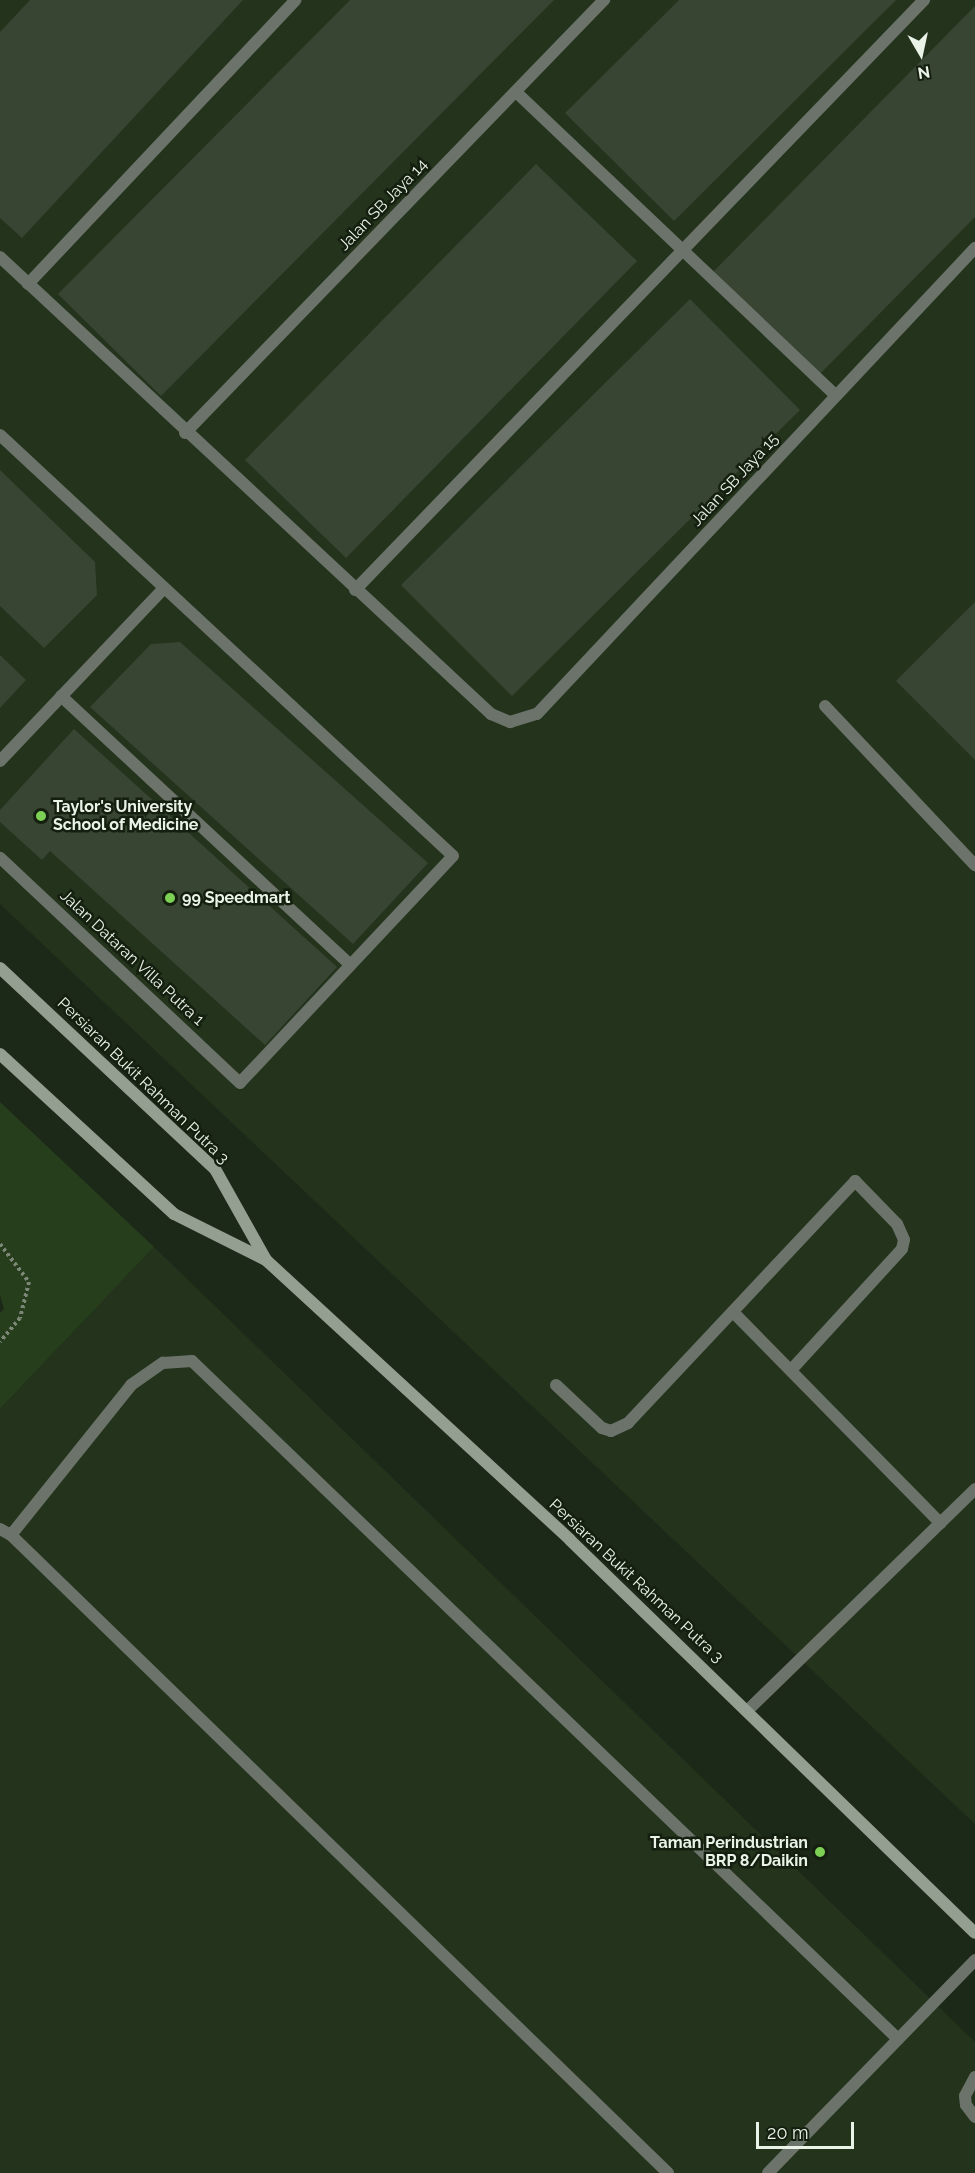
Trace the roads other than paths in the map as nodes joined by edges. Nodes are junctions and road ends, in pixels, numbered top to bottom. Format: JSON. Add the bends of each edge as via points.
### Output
{"nodes":[{"id":1,"x":296,"y":0,"type":"edge"},
{"id":2,"x":604,"y":0,"type":"edge"},
{"id":3,"x":924,"y":0,"type":"edge"},
{"id":4,"x":516,"y":92,"type":"junction"},
{"id":5,"x":975,"y":248,"type":"edge"},
{"id":6,"x":683,"y":250,"type":"junction"},
{"id":7,"x":0,"y":257,"type":"edge"},
{"id":8,"x":28,"y":284,"type":"junction"},
{"id":9,"x":836,"y":396,"type":"junction"},
{"id":10,"x":185,"y":433,"type":"junction"},
{"id":11,"x":0,"y":435,"type":"edge"},
{"id":12,"x":164,"y":588,"type":"junction"},
{"id":13,"x":355,"y":590,"type":"junction"},
{"id":14,"x":61,"y":696,"type":"junction"},
{"id":15,"x":825,"y":706,"type":"dead end"},
{"id":16,"x":0,"y":761,"type":"edge"},
{"id":17,"x":0,"y":858,"type":"edge"},
{"id":18,"x":975,"y":865,"type":"edge"},
{"id":19,"x":350,"y":965,"type":"junction"},
{"id":20,"x":0,"y":968,"type":"edge"},
{"id":21,"x":0,"y":1054,"type":"edge"},
{"id":22,"x":266,"y":1260,"type":"junction"},
{"id":23,"x":733,"y":1312,"type":"junction"},
{"id":24,"x":791,"y":1370,"type":"junction"},
{"id":25,"x":556,"y":1385,"type":"dead end"},
{"id":26,"x":975,"y":1489,"type":"edge"},
{"id":27,"x":940,"y":1522,"type":"junction"},
{"id":28,"x":6,"y":1532,"type":"edge"},
{"id":29,"x":748,"y":1710,"type":"junction"},
{"id":30,"x":975,"y":1933,"type":"edge"},
{"id":31,"x":975,"y":1960,"type":"edge"},
{"id":32,"x":898,"y":2039,"type":"junction"},
{"id":33,"x":975,"y":2077,"type":"edge"},
{"id":34,"x":975,"y":2117,"type":"edge"},
{"id":35,"x":668,"y":2173,"type":"edge"},
{"id":36,"x":768,"y":2173,"type":"edge"}],
"edges":[{"from":1,"to":8,"type":"street"},
{"from":2,"to":4,"type":"street","name":"Jalan SB Jaya 14"},
{"from":3,"to":6,"type":"street"},
{"from":4,"to":6,"type":"street"},
{"from":4,"to":10,"type":"street","name":"Jalan SB Jaya 14"},
{"from":5,"to":9,"type":"street","name":"Jalan SB Jaya 15"},
{"from":6,"to":9,"type":"street"},
{"from":6,"to":13,"type":"street"},
{"from":7,"to":8,"type":"street"},
{"from":8,"to":10,"type":"street"},
{"from":9,"to":13,"type":"street","name":"Jalan SB Jaya 15","via":[[537,714],[510,722],[490,714]]},
{"from":10,"to":13,"type":"street"},
{"from":11,"to":12,"type":"street"},
{"from":12,"to":14,"type":"street"},
{"from":12,"to":19,"type":"street","via":[[453,856]]},
{"from":14,"to":16,"type":"street"},
{"from":14,"to":19,"type":"street"},
{"from":15,"to":18,"type":"street"},
{"from":17,"to":19,"type":"street","name":"Jalan Dataran Villa Putra 1","via":[[240,1083]]},
{"from":20,"to":22,"type":"main road","name":"Persiaran Bukit Rahman Putra 3","via":[[215,1169]]},
{"from":21,"to":22,"type":"main road","name":"Persiaran Bukit Rahman Putra 3","via":[[174,1214]]},
{"from":22,"to":29,"type":"main road","name":"Persiaran Bukit Rahman Putra 3"},
{"from":23,"to":24,"type":"street"},
{"from":23,"to":24,"type":"street","via":[[855,1181],[897,1224],[904,1240],[902,1250]]},
{"from":23,"to":25,"type":"street","via":[[620,1428],[611,1431],[594,1423]]},
{"from":24,"to":27,"type":"street"},
{"from":26,"to":27,"type":"street"},
{"from":27,"to":29,"type":"street"},
{"from":28,"to":32,"type":"street","via":[[131,1385],[163,1363],[192,1361]]},
{"from":28,"to":35,"type":"street"},
{"from":29,"to":30,"type":"main road","name":"Persiaran Bukit Rahman Putra 3"},
{"from":31,"to":32,"type":"street"},
{"from":32,"to":36,"type":"street"},
{"from":33,"to":34,"type":"street","via":[[965,2096]]}]}
